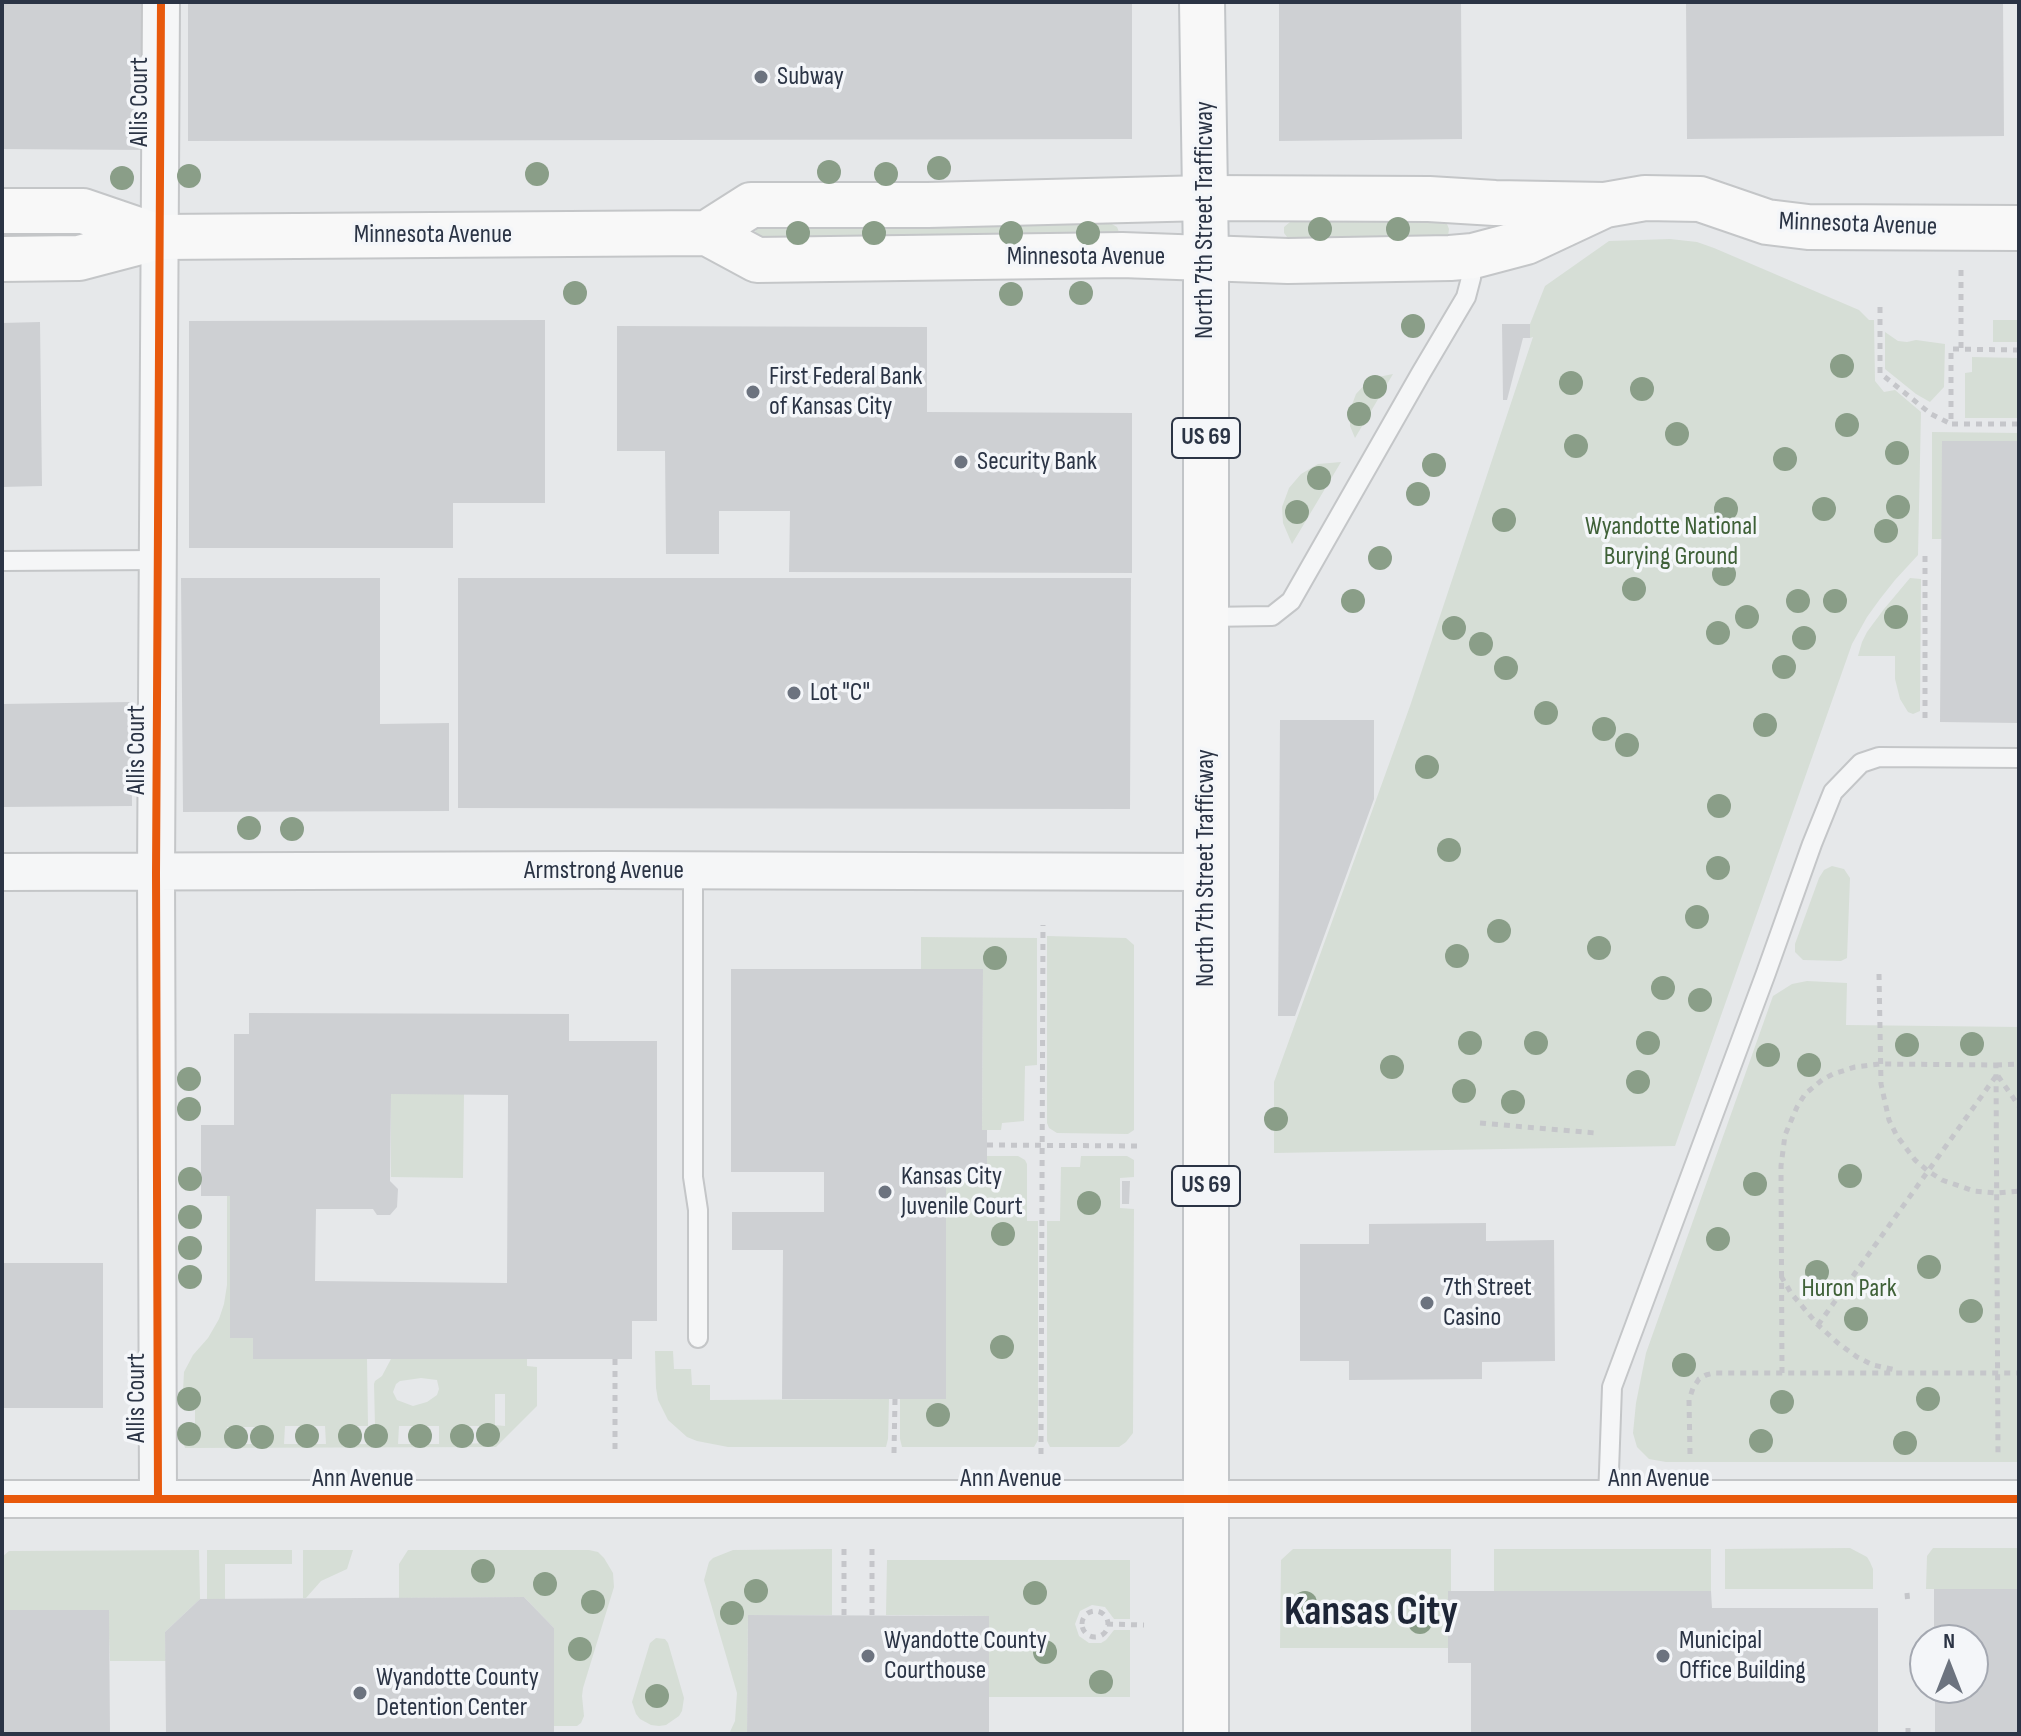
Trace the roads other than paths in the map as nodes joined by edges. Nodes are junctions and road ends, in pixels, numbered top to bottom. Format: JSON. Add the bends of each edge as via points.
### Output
{"nodes":[{"id":1,"x":161,"y":2,"type":"edge"},
{"id":2,"x":1202,"y":2,"type":"edge"},
{"id":3,"x":1206,"y":198,"type":"junction"},
{"id":4,"x":1605,"y":205,"type":"junction"},
{"id":5,"x":2,"y":211,"type":"edge"},
{"id":6,"x":2019,"y":228,"type":"edge"},
{"id":7,"x":707,"y":233,"type":"junction"},
{"id":8,"x":159,"y":237,"type":"junction"},
{"id":9,"x":1473,"y":256,"type":"junction"},
{"id":10,"x":1206,"y":258,"type":"junction"},
{"id":11,"x":2,"y":259,"type":"edge"},
{"id":12,"x":158,"y":560,"type":"junction"},
{"id":13,"x":2,"y":561,"type":"edge"},
{"id":14,"x":1207,"y":617,"type":"junction"},
{"id":15,"x":2019,"y":758,"type":"edge"},
{"id":16,"x":693,"y":871,"type":"junction"},
{"id":17,"x":2,"y":872,"type":"edge"},
{"id":18,"x":156,"y":872,"type":"junction"},
{"id":19,"x":1206,"y":872,"type":"junction"},
{"id":20,"x":698,"y":1338,"type":"dead end"},
{"id":21,"x":2,"y":1499,"type":"edge"},
{"id":22,"x":158,"y":1499,"type":"junction"},
{"id":23,"x":1207,"y":1499,"type":"junction"},
{"id":24,"x":1608,"y":1499,"type":"junction"},
{"id":25,"x":2019,"y":1499,"type":"edge"},
{"id":26,"x":1206,"y":1734,"type":"edge"}],
"edges":[{"from":1,"to":8,"type":"street","name":"Allis Court"},
{"from":2,"to":3,"type":"main road","name":"North 7th Street Trafficway","number":"US 69"},
{"from":3,"to":4,"type":"main road","name":"Minnesota Avenue"},
{"from":3,"to":7,"type":"main road","name":"Minnesota Avenue","via":[[751,205]]},
{"from":3,"to":10,"type":"main road","name":"North 7th Street Trafficway","number":"US 69"},
{"from":4,"to":6,"type":"main road","name":"Minnesota Avenue","via":[[1645,198],[1700,199],[1767,222],[1808,227]]},
{"from":4,"to":9,"type":"main road","name":"Minnesota Avenue","via":[[1526,242]]},
{"from":5,"to":8,"type":"main road","name":"Minnesota Avenue","via":[[83,211]]},
{"from":7,"to":8,"type":"main road","name":"Minnesota Avenue"},
{"from":7,"to":10,"type":"main road","name":"Minnesota Avenue","via":[[757,260]]},
{"from":8,"to":11,"type":"main road","name":"Minnesota Avenue","via":[[79,258]]},
{"from":8,"to":12,"type":"street","name":"Allis Court"},
{"from":9,"to":10,"type":"main road","name":"Minnesota Avenue"},
{"from":9,"to":14,"type":"lane","via":[[1466,297],[1291,601],[1272,616]]},
{"from":10,"to":14,"type":"main road","name":"North 7th Street Trafficway","number":"US 69"},
{"from":12,"to":13,"type":"lane"},
{"from":12,"to":18,"type":"street","name":"Allis Court"},
{"from":14,"to":19,"type":"main road","name":"North 7th Street Trafficway","number":"US 69"},
{"from":15,"to":24,"type":"lane","via":[[1879,757],[1861,763],[1833,792],[1612,1387]]},
{"from":16,"to":18,"type":"street","name":"Armstrong Avenue"},
{"from":16,"to":19,"type":"street","name":"Armstrong Avenue"},
{"from":16,"to":20,"type":"lane"},
{"from":17,"to":18,"type":"street","name":"Armstrong Avenue"},
{"from":18,"to":22,"type":"street","name":"Allis Court"},
{"from":19,"to":23,"type":"main road","name":"North 7th Street Trafficway","number":"US 69"},
{"from":21,"to":22,"type":"street","name":"Ann Avenue"},
{"from":22,"to":23,"type":"street","name":"Ann Avenue"},
{"from":23,"to":24,"type":"street","name":"Ann Avenue"},
{"from":23,"to":26,"type":"main road","name":"North 7th Street Trafficway","number":"US 69"},
{"from":24,"to":25,"type":"street","name":"Ann Avenue"}]}
